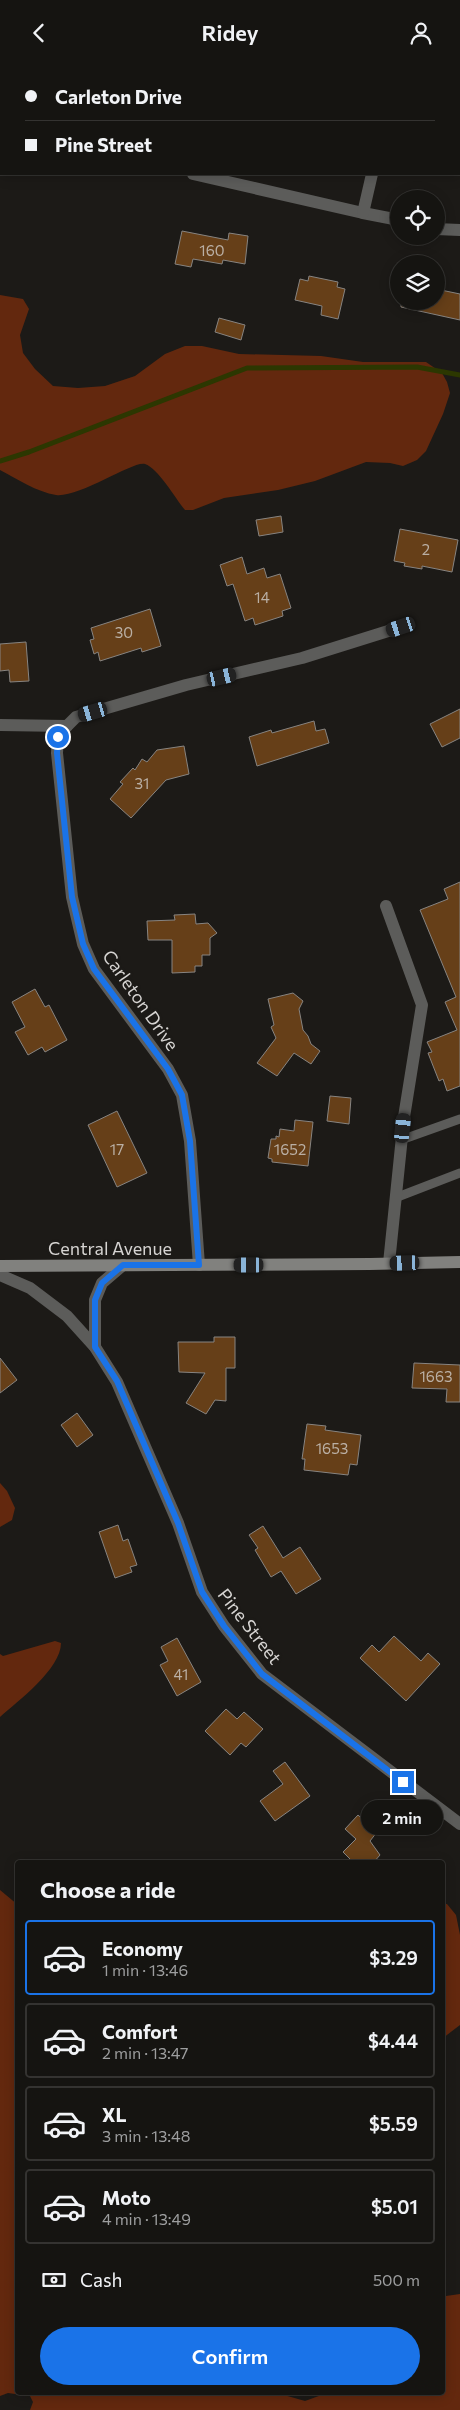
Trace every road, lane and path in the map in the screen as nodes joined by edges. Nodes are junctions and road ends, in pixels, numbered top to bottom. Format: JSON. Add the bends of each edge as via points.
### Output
{"nodes":[{"id":1,"x":196,"y":175,"type":"edge"},
{"id":2,"x":372,"y":175,"type":"edge"},
{"id":3,"x":363,"y":213,"type":"junction"},
{"id":4,"x":390,"y":218,"type":"edge"},
{"id":5,"x":445,"y":229,"type":"edge"},
{"id":6,"x":460,"y":230,"type":"edge"},
{"id":7,"x":401,"y":627,"type":"dead end"},
{"id":8,"x":0,"y":725,"type":"edge"},
{"id":9,"x":67,"y":726,"type":"junction"},
{"id":10,"x":386,"y":906,"type":"dead end"},
{"id":11,"x":460,"y":1119,"type":"edge"},
{"id":12,"x":401,"y":1140,"type":"junction"},
{"id":13,"x":460,"y":1173,"type":"edge"},
{"id":14,"x":395,"y":1198,"type":"junction"},
{"id":15,"x":460,"y":1262,"type":"edge"},
{"id":16,"x":389,"y":1263,"type":"junction"},
{"id":17,"x":123,"y":1265,"type":"junction"},
{"id":18,"x":199,"y":1265,"type":"junction"},
{"id":19,"x":0,"y":1266,"type":"edge"},
{"id":20,"x":0,"y":1275,"type":"edge"},
{"id":21,"x":95,"y":1347,"type":"junction"},
{"id":22,"x":460,"y":1824,"type":"edge"}],
"edges":[{"from":1,"to":3,"type":"street"},
{"from":2,"to":3,"type":"street"},
{"from":3,"to":4,"type":"street"},
{"from":5,"to":6,"type":"street"},
{"from":7,"to":9,"type":"street","via":[[302,658],[186,685],[76,717]]},
{"from":8,"to":9,"type":"street"},
{"from":9,"to":18,"type":"street","name":"Carleton Drive","via":[[58,737],[57,753],[72,897],[81,935],[94,969],[168,1069],[182,1095],[190,1141]]},
{"from":10,"to":12,"type":"street","via":[[422,1005]]},
{"from":11,"to":12,"type":"lane"},
{"from":12,"to":14,"type":"street"},
{"from":13,"to":14,"type":"lane"},
{"from":14,"to":16,"type":"street"},
{"from":15,"to":16,"type":"main road","name":"Central Avenue"},
{"from":16,"to":18,"type":"main road","name":"Central Avenue"},
{"from":17,"to":18,"type":"main road","name":"Central Avenue"},
{"from":17,"to":19,"type":"main road","name":"Central Avenue"},
{"from":17,"to":21,"type":"street","via":[[102,1283],[95,1300]]},
{"from":20,"to":21,"type":"street","name":"Pine Street","via":[[30,1288],[68,1316]]},
{"from":21,"to":22,"type":"street","name":"Pine Street","via":[[117,1381],[178,1523],[202,1592],[224,1626],[262,1674]]}]}
